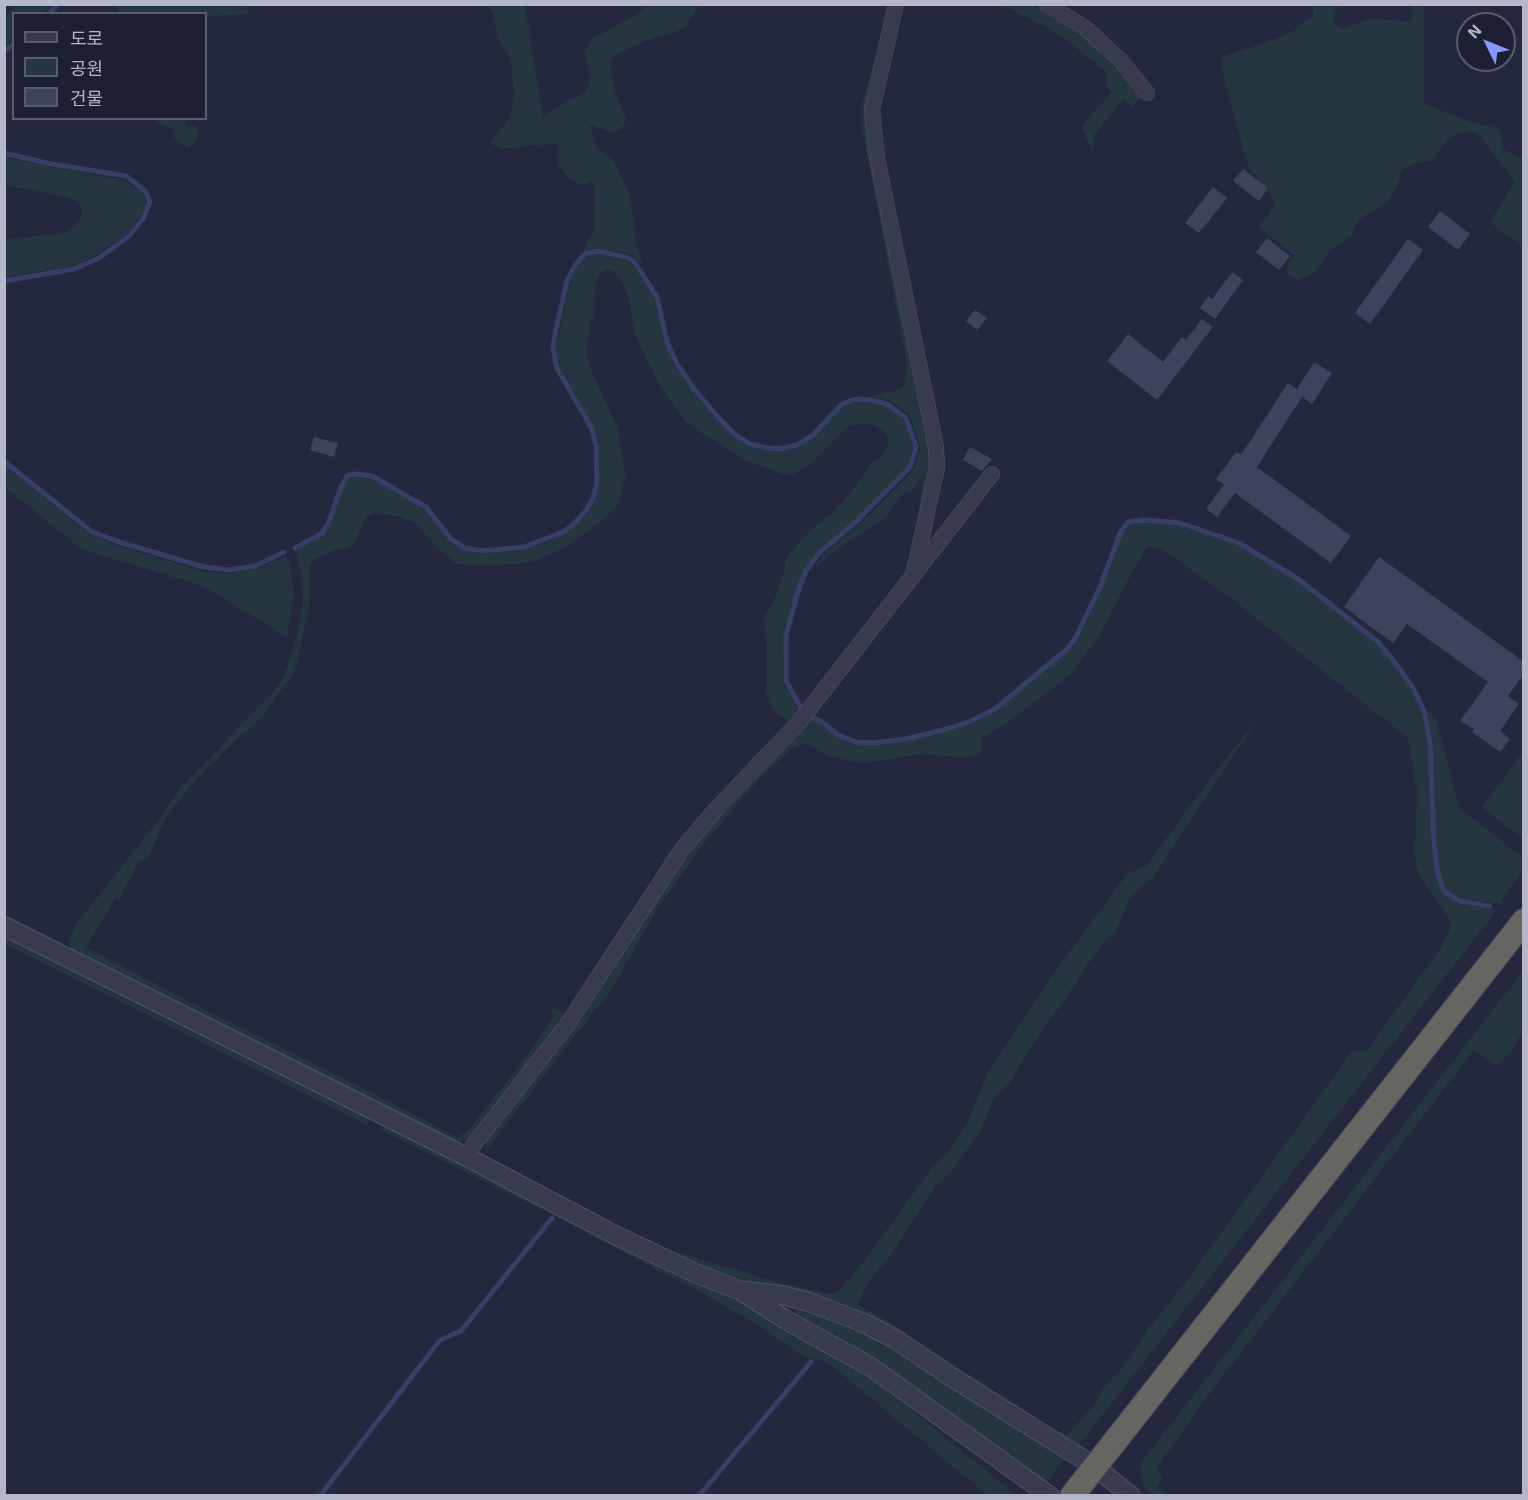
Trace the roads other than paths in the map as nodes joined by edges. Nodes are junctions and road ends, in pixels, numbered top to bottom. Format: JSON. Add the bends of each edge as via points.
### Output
{"nodes":[{"id":1,"x":896,"y":4,"type":"edge"},
{"id":2,"x":1046,"y":4,"type":"edge"},
{"id":3,"x":1147,"y":93,"type":"dead end"},
{"id":4,"x":992,"y":474,"type":"dead end"},
{"id":5,"x":914,"y":574,"type":"junction"},
{"id":6,"x":1524,"y":921,"type":"edge"},
{"id":7,"x":4,"y":926,"type":"edge"},
{"id":8,"x":465,"y":1156,"type":"junction"},
{"id":9,"x":741,"y":1291,"type":"junction"},
{"id":10,"x":1095,"y":1466,"type":"junction"},
{"id":11,"x":1050,"y":1496,"type":"edge"},
{"id":12,"x":1072,"y":1496,"type":"edge"},
{"id":13,"x":1131,"y":1496,"type":"edge"}],
"edges":[{"from":1,"to":5,"type":"street","via":[[872,110],[877,158],[936,447],[937,467]]},
{"from":2,"to":3,"type":"street","via":[[1090,33],[1121,61]]},
{"from":4,"to":5,"type":"street"},
{"from":5,"to":8,"type":"street","via":[[800,721],[682,849],[567,1025]]},
{"from":6,"to":10,"type":"highway"},
{"from":7,"to":8,"type":"street"},
{"from":8,"to":9,"type":"street","via":[[617,1236]]},
{"from":9,"to":10,"type":"street","via":[[809,1302],[864,1323]]},
{"from":9,"to":11,"type":"street","via":[[871,1367]]},
{"from":10,"to":12,"type":"highway"},
{"from":10,"to":13,"type":"street"}]}
